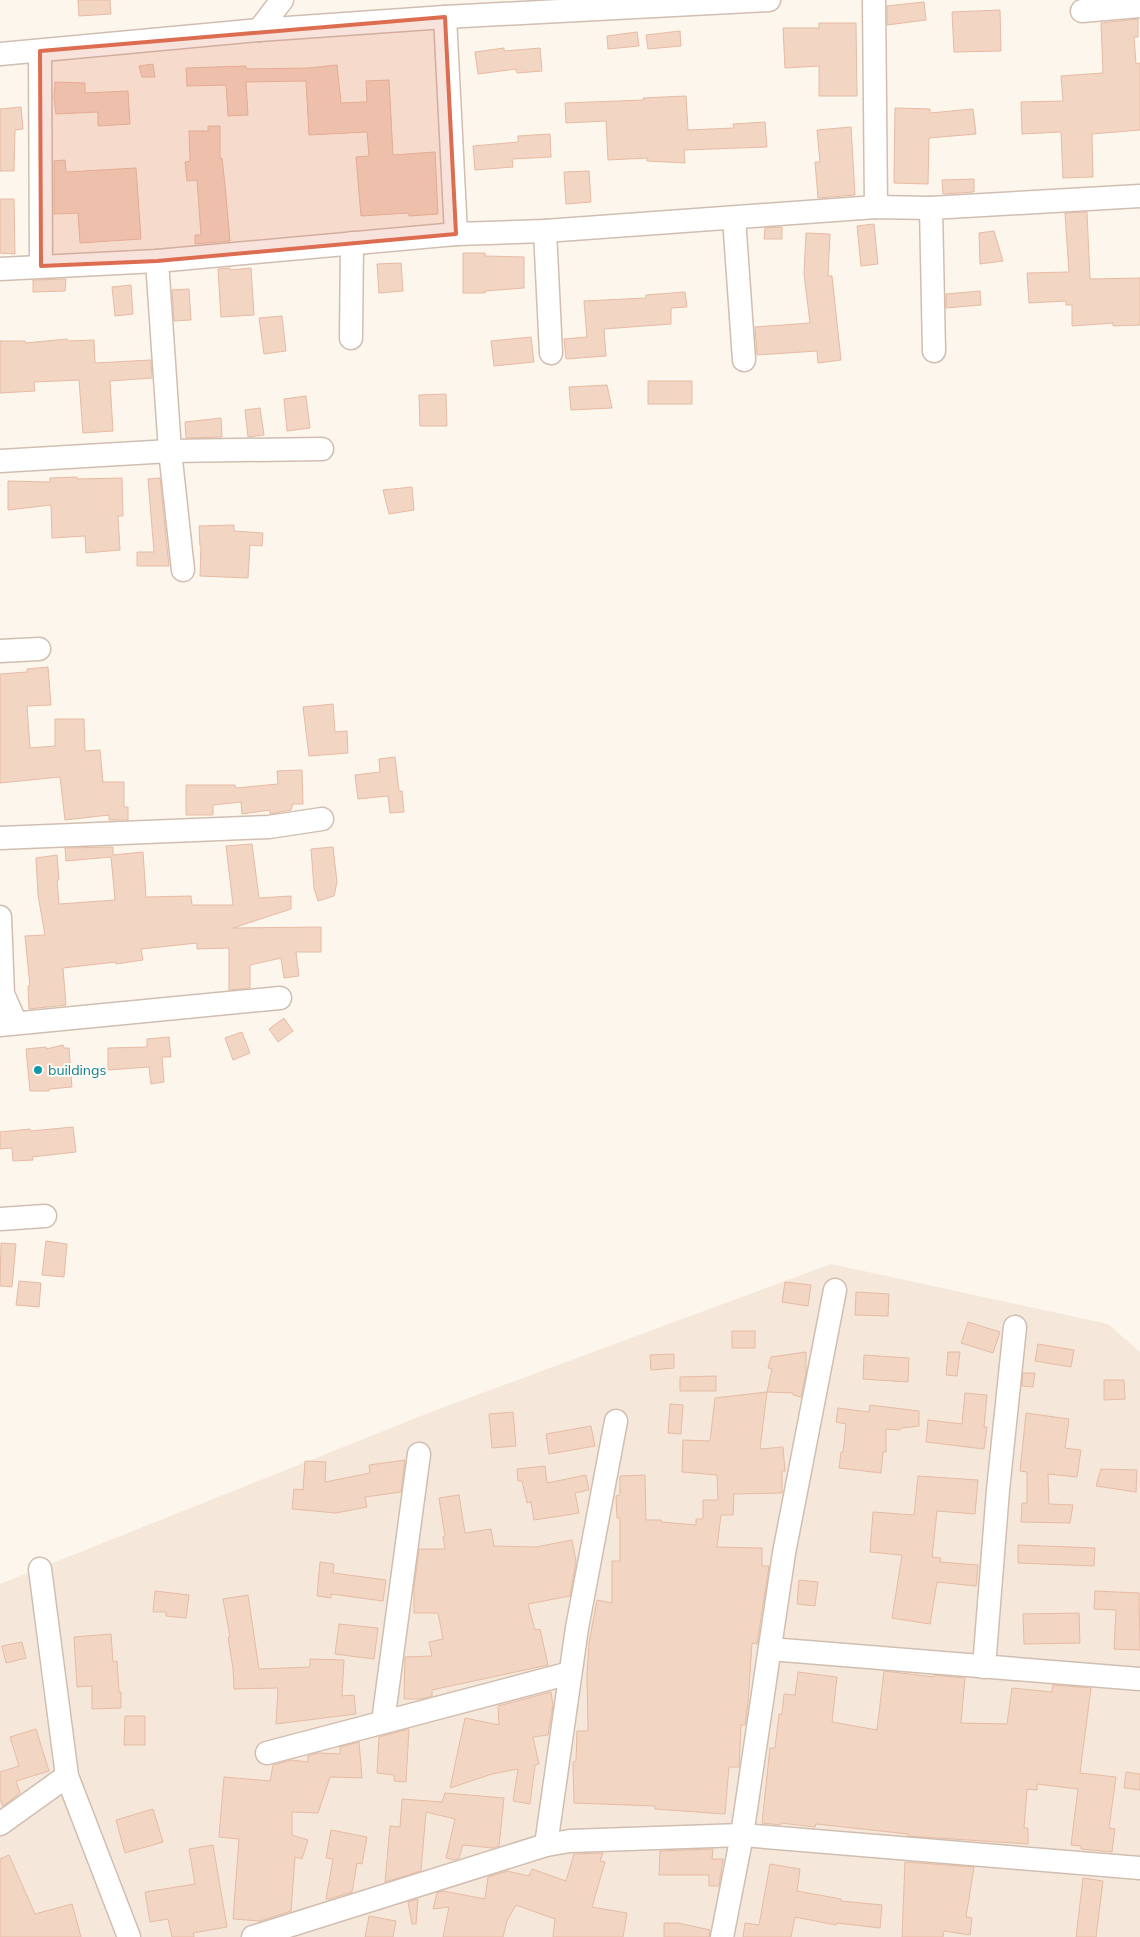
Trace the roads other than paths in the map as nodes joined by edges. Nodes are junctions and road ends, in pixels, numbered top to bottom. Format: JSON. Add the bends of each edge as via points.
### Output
{"nodes":[{"id":1,"x":282,"y":0,"type":"edge"},
{"id":2,"x":769,"y":0,"type":"edge"},
{"id":3,"x":874,"y":0,"type":"edge"},
{"id":4,"x":643,"y":3,"type":"edge"},
{"id":5,"x":1140,"y":6,"type":"edge"},
{"id":6,"x":1082,"y":11,"type":"dead end"},
{"id":7,"x":445,"y":17,"type":"junction"},
{"id":8,"x":259,"y":30,"type":"junction"},
{"id":9,"x":40,"y":51,"type":"junction"},
{"id":10,"x":0,"y":54,"type":"edge"},
{"id":11,"x":1140,"y":196,"type":"edge"},
{"id":12,"x":876,"y":207,"type":"junction"},
{"id":13,"x":932,"y":208,"type":"junction"},
{"id":14,"x":734,"y":218,"type":"junction"},
{"id":15,"x":545,"y":231,"type":"junction"},
{"id":16,"x":456,"y":234,"type":"junction"},
{"id":17,"x":352,"y":243,"type":"junction"},
{"id":18,"x":157,"y":262,"type":"junction"},
{"id":19,"x":41,"y":266,"type":"junction"},
{"id":20,"x":0,"y":269,"type":"edge"},
{"id":21,"x":350,"y":338,"type":"dead end"},
{"id":22,"x":934,"y":351,"type":"dead end"},
{"id":23,"x":551,"y":353,"type":"dead end"},
{"id":24,"x":744,"y":360,"type":"dead end"},
{"id":25,"x":322,"y":449,"type":"dead end"},
{"id":26,"x":170,"y":451,"type":"junction"},
{"id":27,"x":0,"y":461,"type":"edge"},
{"id":28,"x":183,"y":570,"type":"dead end"},
{"id":29,"x":39,"y":649,"type":"dead end"},
{"id":30,"x":0,"y":651,"type":"edge"},
{"id":31,"x":322,"y":819,"type":"dead end"},
{"id":32,"x":0,"y":838,"type":"edge"},
{"id":33,"x":0,"y":917,"type":"edge"},
{"id":34,"x":1,"y":996,"type":"edge"},
{"id":35,"x":280,"y":998,"type":"dead end"},
{"id":36,"x":8,"y":1024,"type":"edge"},
{"id":37,"x":45,"y":1216,"type":"dead end"},
{"id":38,"x":0,"y":1219,"type":"edge"},
{"id":39,"x":835,"y":1290,"type":"dead end"},
{"id":40,"x":1015,"y":1327,"type":"dead end"},
{"id":41,"x":616,"y":1421,"type":"dead end"},
{"id":42,"x":419,"y":1454,"type":"dead end"},
{"id":43,"x":40,"y":1570,"type":"dead end"},
{"id":44,"x":770,"y":1649,"type":"junction"},
{"id":45,"x":984,"y":1666,"type":"junction"},
{"id":46,"x":570,"y":1673,"type":"junction"},
{"id":47,"x":1140,"y":1679,"type":"edge"},
{"id":48,"x":383,"y":1722,"type":"junction"},
{"id":49,"x":267,"y":1753,"type":"dead end"},
{"id":50,"x":67,"y":1776,"type":"junction"},
{"id":51,"x":0,"y":1824,"type":"edge"},
{"id":52,"x":742,"y":1835,"type":"junction"},
{"id":53,"x":546,"y":1845,"type":"junction"},
{"id":54,"x":1140,"y":1868,"type":"edge"},
{"id":55,"x":129,"y":1937,"type":"edge"},
{"id":56,"x":253,"y":1937,"type":"edge"},
{"id":57,"x":722,"y":1937,"type":"edge"}],
"edges":[{"from":1,"to":8,"type":"street"},
{"from":2,"to":4,"type":"street"},
{"from":3,"to":12,"type":"street"},
{"from":4,"to":7,"type":"street"},
{"from":5,"to":6,"type":"street"},
{"from":7,"to":8,"type":"street"},
{"from":7,"to":16,"type":"street"},
{"from":8,"to":9,"type":"street"},
{"from":9,"to":10,"type":"street"},
{"from":9,"to":19,"type":"street"},
{"from":11,"to":13,"type":"street"},
{"from":12,"to":13,"type":"street"},
{"from":12,"to":14,"type":"street"},
{"from":13,"to":22,"type":"street"},
{"from":14,"to":15,"type":"street"},
{"from":14,"to":24,"type":"street"},
{"from":15,"to":16,"type":"street"},
{"from":15,"to":23,"type":"street"},
{"from":16,"to":17,"type":"street"},
{"from":17,"to":18,"type":"street"},
{"from":17,"to":21,"type":"street"},
{"from":18,"to":19,"type":"street"},
{"from":18,"to":26,"type":"street"},
{"from":19,"to":20,"type":"street"},
{"from":25,"to":26,"type":"street"},
{"from":26,"to":27,"type":"street"},
{"from":26,"to":28,"type":"street"},
{"from":29,"to":30,"type":"street"},
{"from":31,"to":32,"type":"street","via":[[269,827]]},
{"from":33,"to":34,"type":"street"},
{"from":34,"to":36,"type":"street"},
{"from":35,"to":36,"type":"street"},
{"from":37,"to":38,"type":"street"},
{"from":39,"to":44,"type":"street","via":[[784,1553]]},
{"from":40,"to":45,"type":"street"},
{"from":41,"to":46,"type":"street"},
{"from":42,"to":48,"type":"street"},
{"from":43,"to":50,"type":"street"},
{"from":44,"to":45,"type":"street"},
{"from":44,"to":52,"type":"street"},
{"from":45,"to":47,"type":"street"},
{"from":46,"to":48,"type":"street"},
{"from":46,"to":53,"type":"street"},
{"from":48,"to":49,"type":"street"},
{"from":50,"to":51,"type":"street"},
{"from":50,"to":55,"type":"street"},
{"from":52,"to":53,"type":"street","via":[[570,1841]]},
{"from":52,"to":54,"type":"street"},
{"from":52,"to":57,"type":"street"},
{"from":53,"to":56,"type":"street"}]}
